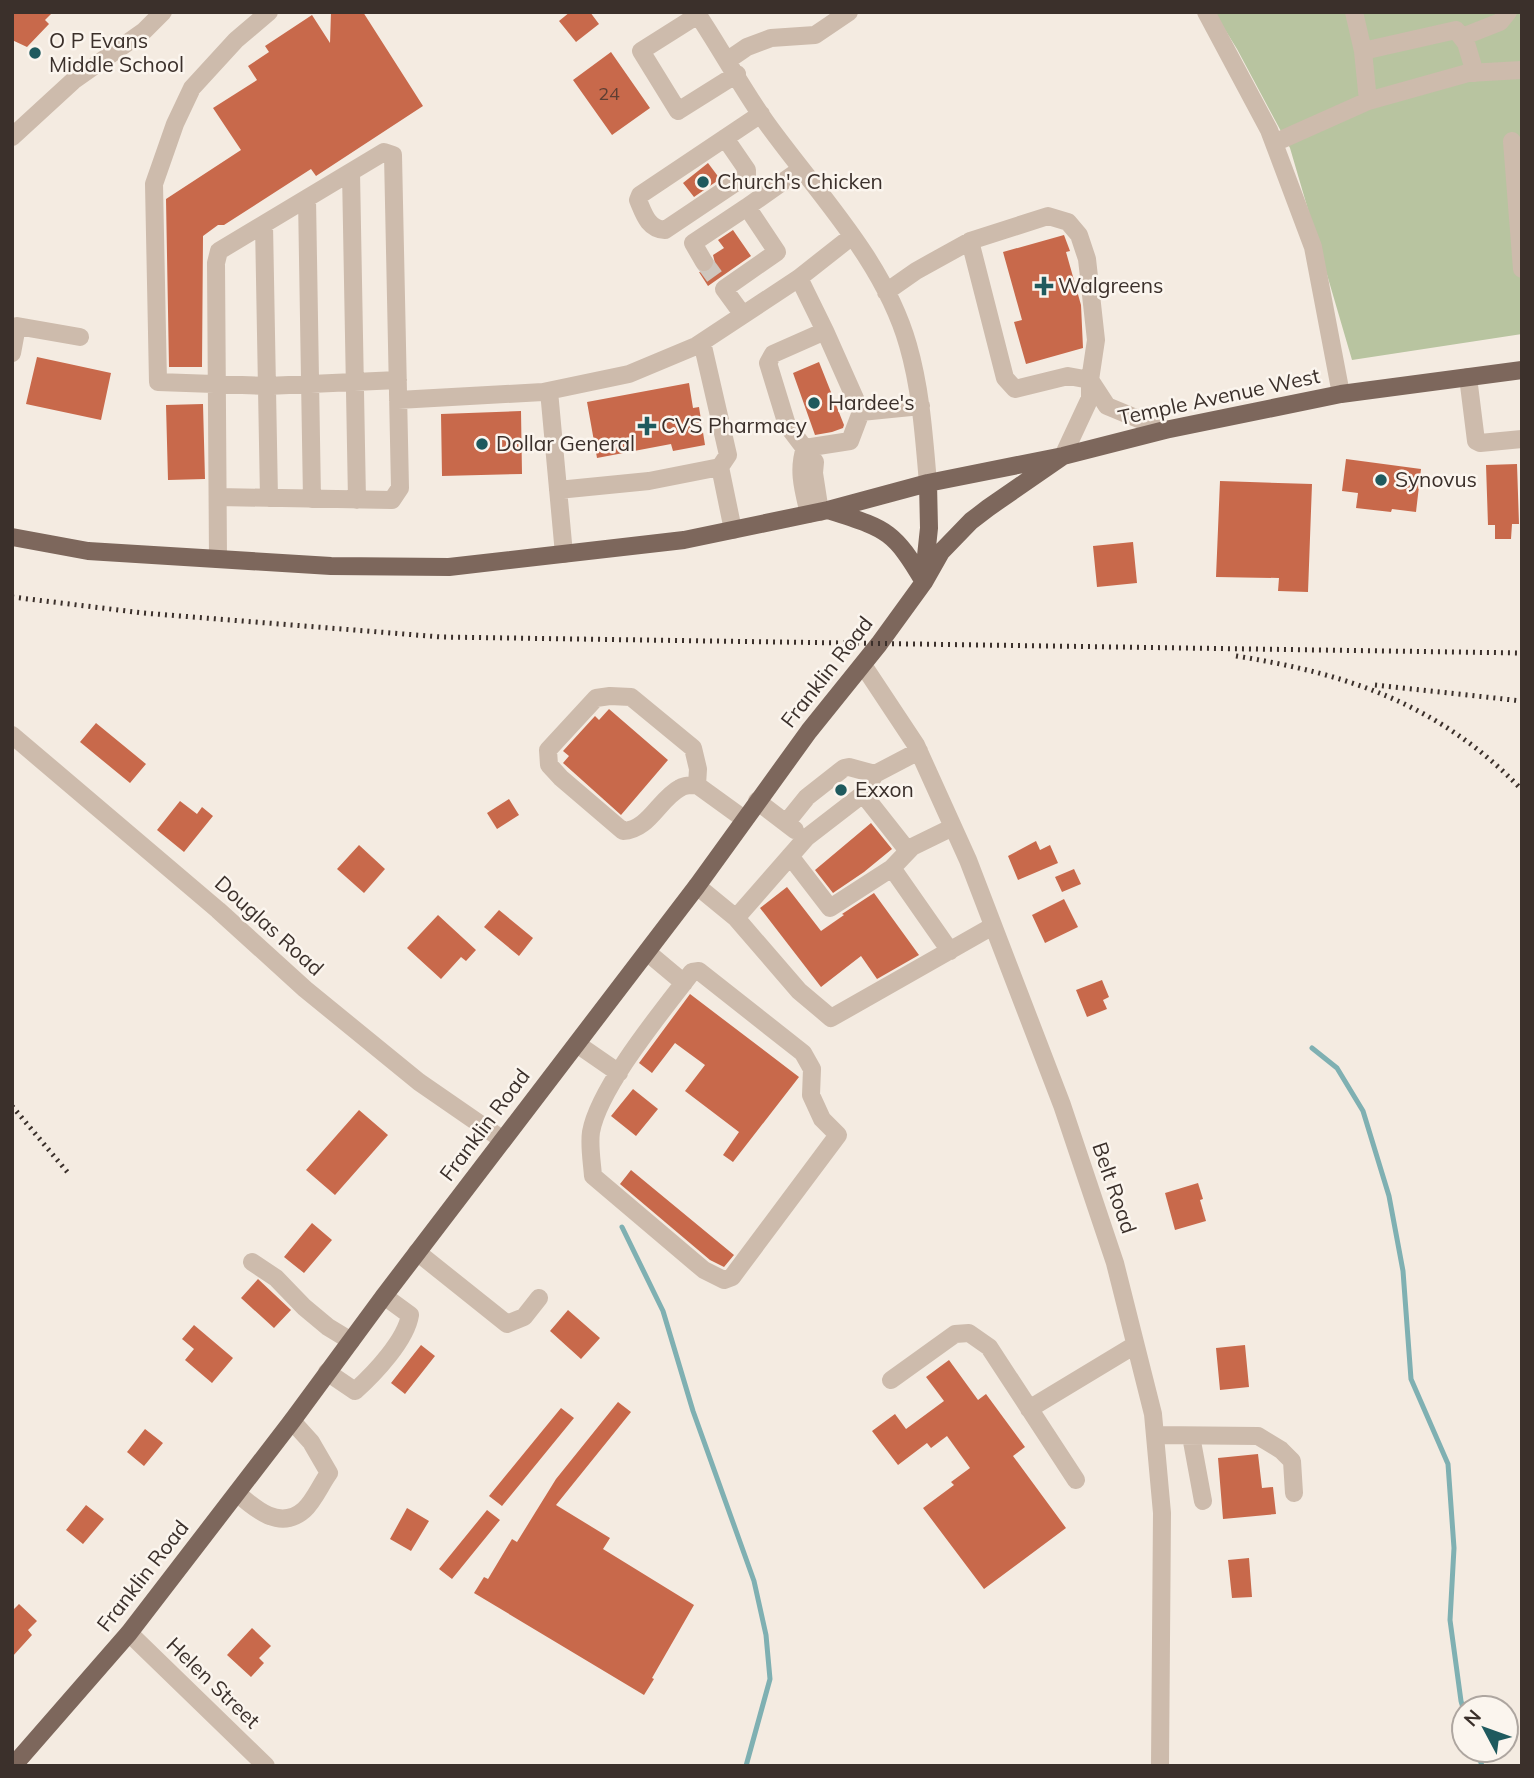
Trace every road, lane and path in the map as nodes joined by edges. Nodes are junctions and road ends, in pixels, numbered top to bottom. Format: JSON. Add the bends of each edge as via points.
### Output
{"nodes":[{"id":1,"x":163,"y":12,"type":"edge"},
{"id":2,"x":270,"y":12,"type":"edge"},
{"id":3,"x":849,"y":12,"type":"edge"},
{"id":4,"x":1206,"y":12,"type":"edge"},
{"id":5,"x":1354,"y":12,"type":"edge"},
{"id":6,"x":1508,"y":12,"type":"edge"},
{"id":7,"x":697,"y":14,"type":"edge"},
{"id":8,"x":1462,"y":37,"type":"junction"},
{"id":9,"x":1363,"y":51,"type":"junction"},
{"id":10,"x":733,"y":67,"type":"junction"},
{"id":11,"x":1522,"y":70,"type":"edge"},
{"id":12,"x":1475,"y":73,"type":"junction"},
{"id":13,"x":1368,"y":101,"type":"junction"},
{"id":14,"x":761,"y":114,"type":"junction"},
{"id":15,"x":12,"y":137,"type":"edge"},
{"id":16,"x":726,"y":138,"type":"junction"},
{"id":17,"x":1512,"y":141,"type":"dead end"},
{"id":18,"x":1274,"y":143,"type":"junction"},
{"id":19,"x":801,"y":169,"type":"junction"},
{"id":20,"x":1518,"y":170,"type":"edge"},
{"id":21,"x":351,"y":172,"type":"junction"},
{"id":22,"x":307,"y":198,"type":"junction"},
{"id":23,"x":747,"y":207,"type":"junction"},
{"id":24,"x":264,"y":224,"type":"junction"},
{"id":25,"x":851,"y":237,"type":"junction"},
{"id":26,"x":970,"y":241,"type":"junction"},
{"id":27,"x":704,"y":261,"type":"tunnel mouth"},
{"id":28,"x":1522,"y":269,"type":"edge"},
{"id":29,"x":799,"y":278,"type":"junction"},
{"id":30,"x":886,"y":292,"type":"junction"},
{"id":31,"x":743,"y":315,"type":"junction"},
{"id":32,"x":825,"y":331,"type":"junction"},
{"id":33,"x":80,"y":337,"type":"dead end"},
{"id":34,"x":702,"y":342,"type":"junction"},
{"id":35,"x":12,"y":353,"type":"edge"},
{"id":36,"x":1522,"y":369,"type":"edge"},
{"id":37,"x":1468,"y":377,"type":"junction"},
{"id":38,"x":398,"y":380,"type":"junction"},
{"id":39,"x":1090,"y":380,"type":"junction"},
{"id":40,"x":355,"y":382,"type":"junction"},
{"id":41,"x":310,"y":383,"type":"junction"},
{"id":42,"x":217,"y":385,"type":"junction"},
{"id":43,"x":267,"y":386,"type":"junction"},
{"id":44,"x":549,"y":391,"type":"junction"},
{"id":45,"x":1342,"y":394,"type":"junction"},
{"id":46,"x":398,"y":400,"type":"junction"},
{"id":47,"x":921,"y":406,"type":"junction"},
{"id":48,"x":861,"y":412,"type":"junction"},
{"id":49,"x":1165,"y":430,"type":"junction"},
{"id":50,"x":1522,"y":439,"type":"edge"},
{"id":51,"x":805,"y":449,"type":"junction"},
{"id":52,"x":1063,"y":456,"type":"junction"},
{"id":53,"x":720,"y":467,"type":"junction"},
{"id":54,"x":928,"y":483,"type":"junction"},
{"id":55,"x":558,"y":490,"type":"junction"},
{"id":56,"x":218,"y":497,"type":"junction"},
{"id":57,"x":269,"y":498,"type":"junction"},
{"id":58,"x":312,"y":499,"type":"junction"},
{"id":59,"x":357,"y":500,"type":"junction"},
{"id":60,"x":819,"y":512,"type":"junction"},
{"id":61,"x":733,"y":530,"type":"junction"},
{"id":62,"x":12,"y":537,"type":"edge"},
{"id":63,"x":564,"y":554,"type":"junction"},
{"id":64,"x":218,"y":559,"type":"junction"},
{"id":65,"x":923,"y":582,"type":"junction"},
{"id":66,"x":863,"y":665,"type":"junction"},
{"id":67,"x":12,"y":735,"type":"edge"},
{"id":68,"x":919,"y":751,"type":"junction"},
{"id":69,"x":875,"y":774,"type":"junction"},
{"id":70,"x":697,"y":785,"type":"junction"},
{"id":71,"x":863,"y":794,"type":"junction"},
{"id":72,"x":757,"y":801,"type":"junction"},
{"id":73,"x":744,"y":820,"type":"junction"},
{"id":74,"x":786,"y":823,"type":"junction"},
{"id":75,"x":953,"y":827,"type":"junction"},
{"id":76,"x":806,"y":838,"type":"junction"},
{"id":77,"x":908,"y":851,"type":"junction"},
{"id":78,"x":790,"y":856,"type":"junction"},
{"id":79,"x":892,"y":868,"type":"junction"},
{"id":80,"x":697,"y":886,"type":"junction"},
{"id":81,"x":736,"y":918,"type":"junction"},
{"id":82,"x":993,"y":926,"type":"junction"},
{"id":83,"x":950,"y":951,"type":"junction"},
{"id":84,"x":647,"y":952,"type":"junction"},
{"id":85,"x":684,"y":983,"type":"junction"},
{"id":86,"x":577,"y":1044,"type":"junction"},
{"id":87,"x":619,"y":1073,"type":"junction"},
{"id":88,"x":503,"y":1140,"type":"junction"},
{"id":89,"x":417,"y":1252,"type":"junction"},
{"id":90,"x":252,"y":1262,"type":"dead end"},
{"id":91,"x":384,"y":1296,"type":"junction"},
{"id":92,"x":539,"y":1298,"type":"dead end"},
{"id":93,"x":351,"y":1341,"type":"junction"},
{"id":94,"x":1135,"y":1345,"type":"junction"},
{"id":95,"x":327,"y":1372,"type":"junction"},
{"id":96,"x":891,"y":1380,"type":"dead end"},
{"id":97,"x":1029,"y":1409,"type":"junction"},
{"id":98,"x":292,"y":1421,"type":"junction"},
{"id":99,"x":1155,"y":1435,"type":"junction"},
{"id":100,"x":1191,"y":1436,"type":"junction"},
{"id":101,"x":1076,"y":1480,"type":"dead end"},
{"id":102,"x":237,"y":1493,"type":"junction"},
{"id":103,"x":1294,"y":1493,"type":"dead end"},
{"id":104,"x":1203,"y":1501,"type":"dead end"},
{"id":105,"x":129,"y":1633,"type":"junction"},
{"id":106,"x":13,"y":1766,"type":"edge"},
{"id":107,"x":266,"y":1766,"type":"edge"},
{"id":108,"x":1160,"y":1766,"type":"edge"}],
"edges":[{"from":1,"to":15,"type":"street","via":[[144,31],[73,81]]},
{"from":2,"to":42,"type":"street","via":[[236,40],[192,88],[154,184],[158,382]]},
{"from":3,"to":10,"type":"street","via":[[815,34],[771,38],[747,47]]},
{"from":4,"to":18,"type":"street"},
{"from":5,"to":9,"type":"street"},
{"from":6,"to":8,"type":"street","via":[[1500,22]]},
{"from":7,"to":10,"type":"street"},
{"from":7,"to":10,"type":"street","via":[[641,51],[678,111]]},
{"from":8,"to":9,"type":"street","via":[[1457,30]]},
{"from":8,"to":12,"type":"street"},
{"from":9,"to":13,"type":"street"},
{"from":10,"to":14,"type":"street"},
{"from":11,"to":12,"type":"street"},
{"from":12,"to":13,"type":"street"},
{"from":13,"to":18,"type":"street"},
{"from":14,"to":16,"type":"street"},
{"from":14,"to":19,"type":"street"},
{"from":16,"to":16,"type":"street","via":[[640,195],[649,223],[665,230],[747,175]]},
{"from":17,"to":20,"type":"street"},
{"from":18,"to":45,"type":"street","via":[[1313,247]]},
{"from":19,"to":23,"type":"street"},
{"from":19,"to":25,"type":"street"},
{"from":20,"to":28,"type":"street"},
{"from":21,"to":22,"type":"street"},
{"from":21,"to":38,"type":"street","via":[[384,152],[393,155]]},
{"from":21,"to":40,"type":"street"},
{"from":22,"to":24,"type":"street"},
{"from":22,"to":41,"type":"street"},
{"from":23,"to":27,"type":"street","via":[[693,243]]},
{"from":23,"to":31,"type":"street","via":[[777,252],[721,285]]},
{"from":24,"to":42,"type":"street","via":[[219,251],[215,263]]},
{"from":24,"to":43,"type":"street"},
{"from":25,"to":29,"type":"street"},
{"from":25,"to":30,"type":"street"},
{"from":26,"to":30,"type":"street"},
{"from":26,"to":39,"type":"street","via":[[1005,378],[1015,389],[1068,376]]},
{"from":26,"to":39,"type":"street","via":[[1048,216],[1069,222],[1087,259],[1096,340]]},
{"from":29,"to":31,"type":"street"},
{"from":29,"to":32,"type":"street"},
{"from":30,"to":47,"type":"street","via":[[908,345]]},
{"from":31,"to":34,"type":"street"},
{"from":32,"to":48,"type":"street"},
{"from":32,"to":51,"type":"street","via":[[774,354],[768,363],[787,425]]},
{"from":33,"to":35,"type":"street","via":[[16,326]]},
{"from":34,"to":44,"type":"street","via":[[629,374]]},
{"from":34,"to":53,"type":"street","via":[[728,455]]},
{"from":36,"to":37,"type":"main road","name":"Temple Avenue West"},
{"from":37,"to":45,"type":"main road","name":"Temple Avenue West"},
{"from":37,"to":50,"type":"street","via":[[1476,441]]},
{"from":38,"to":40,"type":"street"},
{"from":38,"to":46,"type":"street"},
{"from":39,"to":49,"type":"street","via":[[1107,405]]},
{"from":39,"to":52,"type":"street","via":[[1090,398]]},
{"from":40,"to":41,"type":"street"},
{"from":40,"to":59,"type":"street"},
{"from":41,"to":43,"type":"street"},
{"from":41,"to":58,"type":"street"},
{"from":42,"to":43,"type":"street"},
{"from":42,"to":56,"type":"street"},
{"from":43,"to":57,"type":"street"},
{"from":44,"to":46,"type":"street"},
{"from":44,"to":55,"type":"street"},
{"from":45,"to":49,"type":"main road","name":"Temple Avenue West"},
{"from":46,"to":59,"type":"street","via":[[400,488],[392,500]]},
{"from":47,"to":48,"type":"street"},
{"from":47,"to":54,"type":"street"},
{"from":48,"to":51,"type":"street","via":[[850,441]]},
{"from":49,"to":52,"type":"main road","name":"Temple Avenue West"},
{"from":51,"to":60,"type":"street","via":[[815,462]]},
{"from":52,"to":54,"type":"main road","name":"Temple Avenue West"},
{"from":52,"to":65,"type":"main road","via":[[971,521],[941,552]]},
{"from":53,"to":55,"type":"street","via":[[649,481]]},
{"from":53,"to":61,"type":"street"},
{"from":54,"to":60,"type":"main road","name":"Temple Avenue West"},
{"from":54,"to":65,"type":"main road","name":"Franklin Road"},
{"from":55,"to":63,"type":"street"},
{"from":56,"to":57,"type":"street"},
{"from":56,"to":64,"type":"street"},
{"from":57,"to":58,"type":"street"},
{"from":58,"to":59,"type":"street"},
{"from":60,"to":61,"type":"main road","name":"Temple Avenue West"},
{"from":60,"to":65,"type":"main road","via":[[871,524],[888,533],[906,552]]},
{"from":61,"to":63,"type":"main road","name":"Temple Avenue West"},
{"from":62,"to":64,"type":"main road","name":"Temple Avenue West","via":[[88,551]]},
{"from":63,"to":64,"type":"main road","name":"Temple Avenue West","via":[[449,567]]},
{"from":65,"to":66,"type":"main road","name":"Franklin Road"},
{"from":66,"to":68,"type":"street","name":"Belt Road"},
{"from":66,"to":72,"type":"main road","name":"Franklin Road"},
{"from":67,"to":88,"type":"street","name":"Douglas Road","via":[[305,989],[419,1082]]},
{"from":68,"to":69,"type":"street"},
{"from":68,"to":75,"type":"street","name":"Belt Road"},
{"from":69,"to":71,"type":"street"},
{"from":69,"to":74,"type":"street","via":[[844,768],[807,797]]},
{"from":70,"to":70,"type":"street","via":[[693,748],[631,697],[596,698],[548,750],[555,772],[623,831],[645,822],[680,787]]},
{"from":70,"to":73,"type":"street"},
{"from":71,"to":76,"type":"street"},
{"from":71,"to":77,"type":"street"},
{"from":72,"to":73,"type":"main road","name":"Franklin Road"},
{"from":72,"to":74,"type":"street"},
{"from":73,"to":80,"type":"main road","name":"Franklin Road"},
{"from":74,"to":76,"type":"street"},
{"from":75,"to":77,"type":"street"},
{"from":75,"to":82,"type":"street","name":"Belt Road"},
{"from":76,"to":78,"type":"street"},
{"from":77,"to":79,"type":"street"},
{"from":78,"to":79,"type":"street","via":[[830,908]]},
{"from":78,"to":81,"type":"street"},
{"from":79,"to":83,"type":"street"},
{"from":80,"to":81,"type":"street"},
{"from":80,"to":84,"type":"main road","name":"Franklin Road"},
{"from":81,"to":83,"type":"street","via":[[799,991],[831,1018]]},
{"from":82,"to":83,"type":"street"},
{"from":82,"to":94,"type":"street","name":"Belt Road","via":[[1071,1132],[1115,1263]]},
{"from":84,"to":85,"type":"street"},
{"from":84,"to":86,"type":"main road","name":"Franklin Road"},
{"from":85,"to":87,"type":"street"},
{"from":85,"to":87,"type":"street","via":[[692,972],[699,971],[803,1053],[812,1069],[811,1095],[822,1119],[838,1135],[732,1277],[724,1280],[704,1270],[593,1176],[592,1132]]},
{"from":86,"to":87,"type":"street"},
{"from":86,"to":88,"type":"main road","name":"Franklin Road"},
{"from":88,"to":89,"type":"main road","name":"Franklin Road"},
{"from":89,"to":91,"type":"main road","name":"Franklin Road"},
{"from":89,"to":92,"type":"street","via":[[507,1324],[524,1317]]},
{"from":90,"to":93,"type":"street"},
{"from":91,"to":93,"type":"main road","name":"Franklin Road"},
{"from":91,"to":95,"type":"street","via":[[410,1315],[408,1329],[355,1391]]},
{"from":93,"to":95,"type":"main road","name":"Franklin Road"},
{"from":94,"to":97,"type":"street"},
{"from":94,"to":99,"type":"street","name":"Belt Road"},
{"from":95,"to":98,"type":"main road","name":"Franklin Road"},
{"from":96,"to":97,"type":"street","via":[[955,1334],[969,1333],[989,1347]]},
{"from":97,"to":101,"type":"street"},
{"from":98,"to":102,"type":"main road","name":"Franklin Road"},
{"from":98,"to":102,"type":"street","via":[[329,1473],[303,1510],[272,1519]]},
{"from":99,"to":100,"type":"street"},
{"from":99,"to":108,"type":"street","name":"Belt Road","via":[[1163,1513]]},
{"from":100,"to":103,"type":"street","via":[[1258,1436],[1268,1441],[1292,1461]]},
{"from":100,"to":104,"type":"street"},
{"from":102,"to":105,"type":"main road","name":"Franklin Road"},
{"from":105,"to":106,"type":"main road","name":"Franklin Road"},
{"from":105,"to":107,"type":"street","name":"Helen Street"}]}
